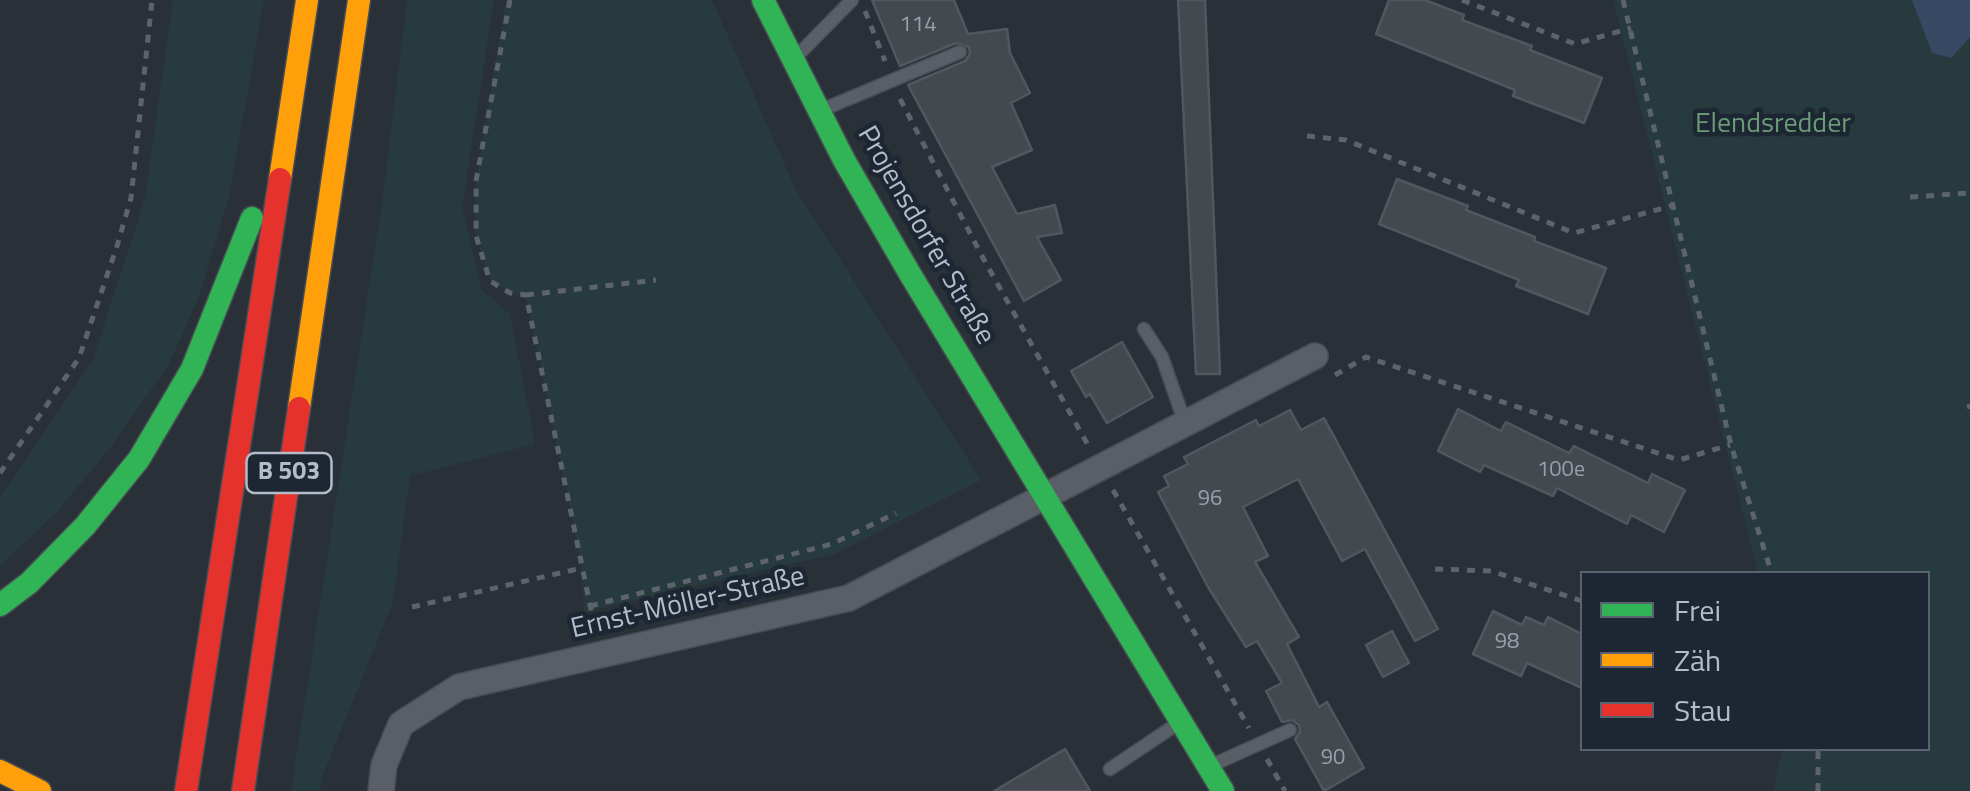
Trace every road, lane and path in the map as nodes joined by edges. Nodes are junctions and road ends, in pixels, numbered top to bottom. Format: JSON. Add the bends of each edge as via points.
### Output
{"nodes":[{"id":1,"x":152,"y":0,"type":"edge"},
{"id":2,"x":307,"y":0,"type":"edge"},
{"id":3,"x":359,"y":0,"type":"edge"},
{"id":4,"x":510,"y":0,"type":"edge"},
{"id":5,"x":763,"y":0,"type":"edge"},
{"id":6,"x":852,"y":0,"type":"edge"},
{"id":7,"x":862,"y":0,"type":"edge"},
{"id":8,"x":1462,"y":0,"type":"edge"},
{"id":9,"x":1623,"y":0,"type":"edge"},
{"id":10,"x":1631,"y":28,"type":"junction"},
{"id":11,"x":960,"y":52,"type":"dead end"},
{"id":12,"x":793,"y":60,"type":"junction"},
{"id":13,"x":891,"y":79,"type":"junction"},
{"id":14,"x":819,"y":111,"type":"junction"},
{"id":15,"x":1307,"y":136,"type":"dead end"},
{"id":16,"x":284,"y":140,"type":"junction"},
{"id":17,"x":1970,"y":193,"type":"edge"},
{"id":18,"x":1910,"y":197,"type":"dead end"},
{"id":19,"x":1674,"y":205,"type":"junction"},
{"id":20,"x":656,"y":280,"type":"dead end"},
{"id":21,"x":526,"y":295,"type":"junction"},
{"id":22,"x":1144,"y":329,"type":"dead end"},
{"id":23,"x":1314,"y":356,"type":"dead end"},
{"id":24,"x":1328,"y":379,"type":"dead end"},
{"id":25,"x":1185,"y":423,"type":"junction"},
{"id":26,"x":1731,"y":445,"type":"junction"},
{"id":27,"x":1101,"y":468,"type":"junction"},
{"id":28,"x":0,"y":473,"type":"edge"},
{"id":29,"x":1048,"y":496,"type":"junction"},
{"id":30,"x":896,"y":513,"type":"dead end"},
{"id":31,"x":582,"y":568,"type":"junction"},
{"id":32,"x":1435,"y":569,"type":"dead end"},
{"id":33,"x":1771,"y":571,"type":"edge"},
{"id":34,"x":1580,"y":599,"type":"edge"},
{"id":35,"x":0,"y":605,"type":"edge"},
{"id":36,"x":590,"y":606,"type":"junction"},
{"id":37,"x":412,"y":608,"type":"dead end"},
{"id":38,"x":600,"y":655,"type":"junction"},
{"id":39,"x":1182,"y":720,"type":"junction"},
{"id":40,"x":1290,"y":730,"type":"dead end"},
{"id":41,"x":1259,"y":744,"type":"junction"},
{"id":42,"x":1818,"y":751,"type":"edge"},
{"id":43,"x":1209,"y":766,"type":"junction"},
{"id":44,"x":1110,"y":769,"type":"dead end"},
{"id":45,"x":0,"y":771,"type":"edge"},
{"id":46,"x":40,"y":791,"type":"edge"},
{"id":47,"x":186,"y":791,"type":"edge"},
{"id":48,"x":243,"y":791,"type":"edge"},
{"id":49,"x":381,"y":791,"type":"edge"},
{"id":50,"x":1223,"y":791,"type":"edge"},
{"id":51,"x":1285,"y":791,"type":"edge"},
{"id":52,"x":1818,"y":791,"type":"edge"}],
"edges":[{"from":1,"to":28,"type":"path","via":[[132,198],[118,246],[79,358]]},
{"from":2,"to":16,"type":"main road","number":"B 503"},
{"from":3,"to":48,"type":"main road","number":"B 503"},
{"from":4,"to":21,"type":"path","via":[[476,181],[476,236],[490,281]]},
{"from":5,"to":12,"type":"main road","name":"Projensdorfer Straße"},
{"from":6,"to":12,"type":"lane"},
{"from":7,"to":13,"type":"path"},
{"from":8,"to":10,"type":"path","via":[[1576,44]]},
{"from":9,"to":10,"type":"path"},
{"from":10,"to":19,"type":"path"},
{"from":11,"to":13,"type":"lane"},
{"from":12,"to":14,"type":"main road","name":"Projensdorfer Straße"},
{"from":13,"to":14,"type":"lane"},
{"from":13,"to":27,"type":"path"},
{"from":14,"to":29,"type":"main road","name":"Projensdorfer Straße","via":[[910,274]]},
{"from":15,"to":19,"type":"path","via":[[1346,140],[1574,233]]},
{"from":16,"to":35,"type":"main road","via":[[192,369],[139,459],[86,526]]},
{"from":16,"to":47,"type":"main road","number":"B 503"},
{"from":17,"to":18,"type":"path"},
{"from":19,"to":26,"type":"path"},
{"from":20,"to":21,"type":"path"},
{"from":21,"to":31,"type":"path"},
{"from":22,"to":25,"type":"lane","via":[[1162,357]]},
{"from":23,"to":25,"type":"street"},
{"from":24,"to":26,"type":"path","via":[[1366,357],[1679,460]]},
{"from":25,"to":27,"type":"street"},
{"from":26,"to":33,"type":"path"},
{"from":27,"to":29,"type":"street"},
{"from":27,"to":41,"type":"path"},
{"from":29,"to":38,"type":"street","name":"Ernst-Möller-Straße","via":[[849,598]]},
{"from":29,"to":39,"type":"main road","name":"Projensdorfer Straße"},
{"from":30,"to":36,"type":"path","via":[[832,544]]},
{"from":31,"to":36,"type":"path"},
{"from":31,"to":37,"type":"path"},
{"from":32,"to":34,"type":"path","via":[[1491,571]]},
{"from":36,"to":38,"type":"path"},
{"from":38,"to":49,"type":"street","name":"Ernst-Möller-Straße","via":[[459,687],[401,724]]},
{"from":39,"to":43,"type":"main road","name":"Projensdorfer Straße"},
{"from":39,"to":44,"type":"lane"},
{"from":40,"to":41,"type":"lane"},
{"from":41,"to":43,"type":"lane"},
{"from":41,"to":51,"type":"path"},
{"from":42,"to":52,"type":"path"},
{"from":43,"to":50,"type":"main road","name":"Projensdorfer Straße"},
{"from":45,"to":46,"type":"main road"}]}
